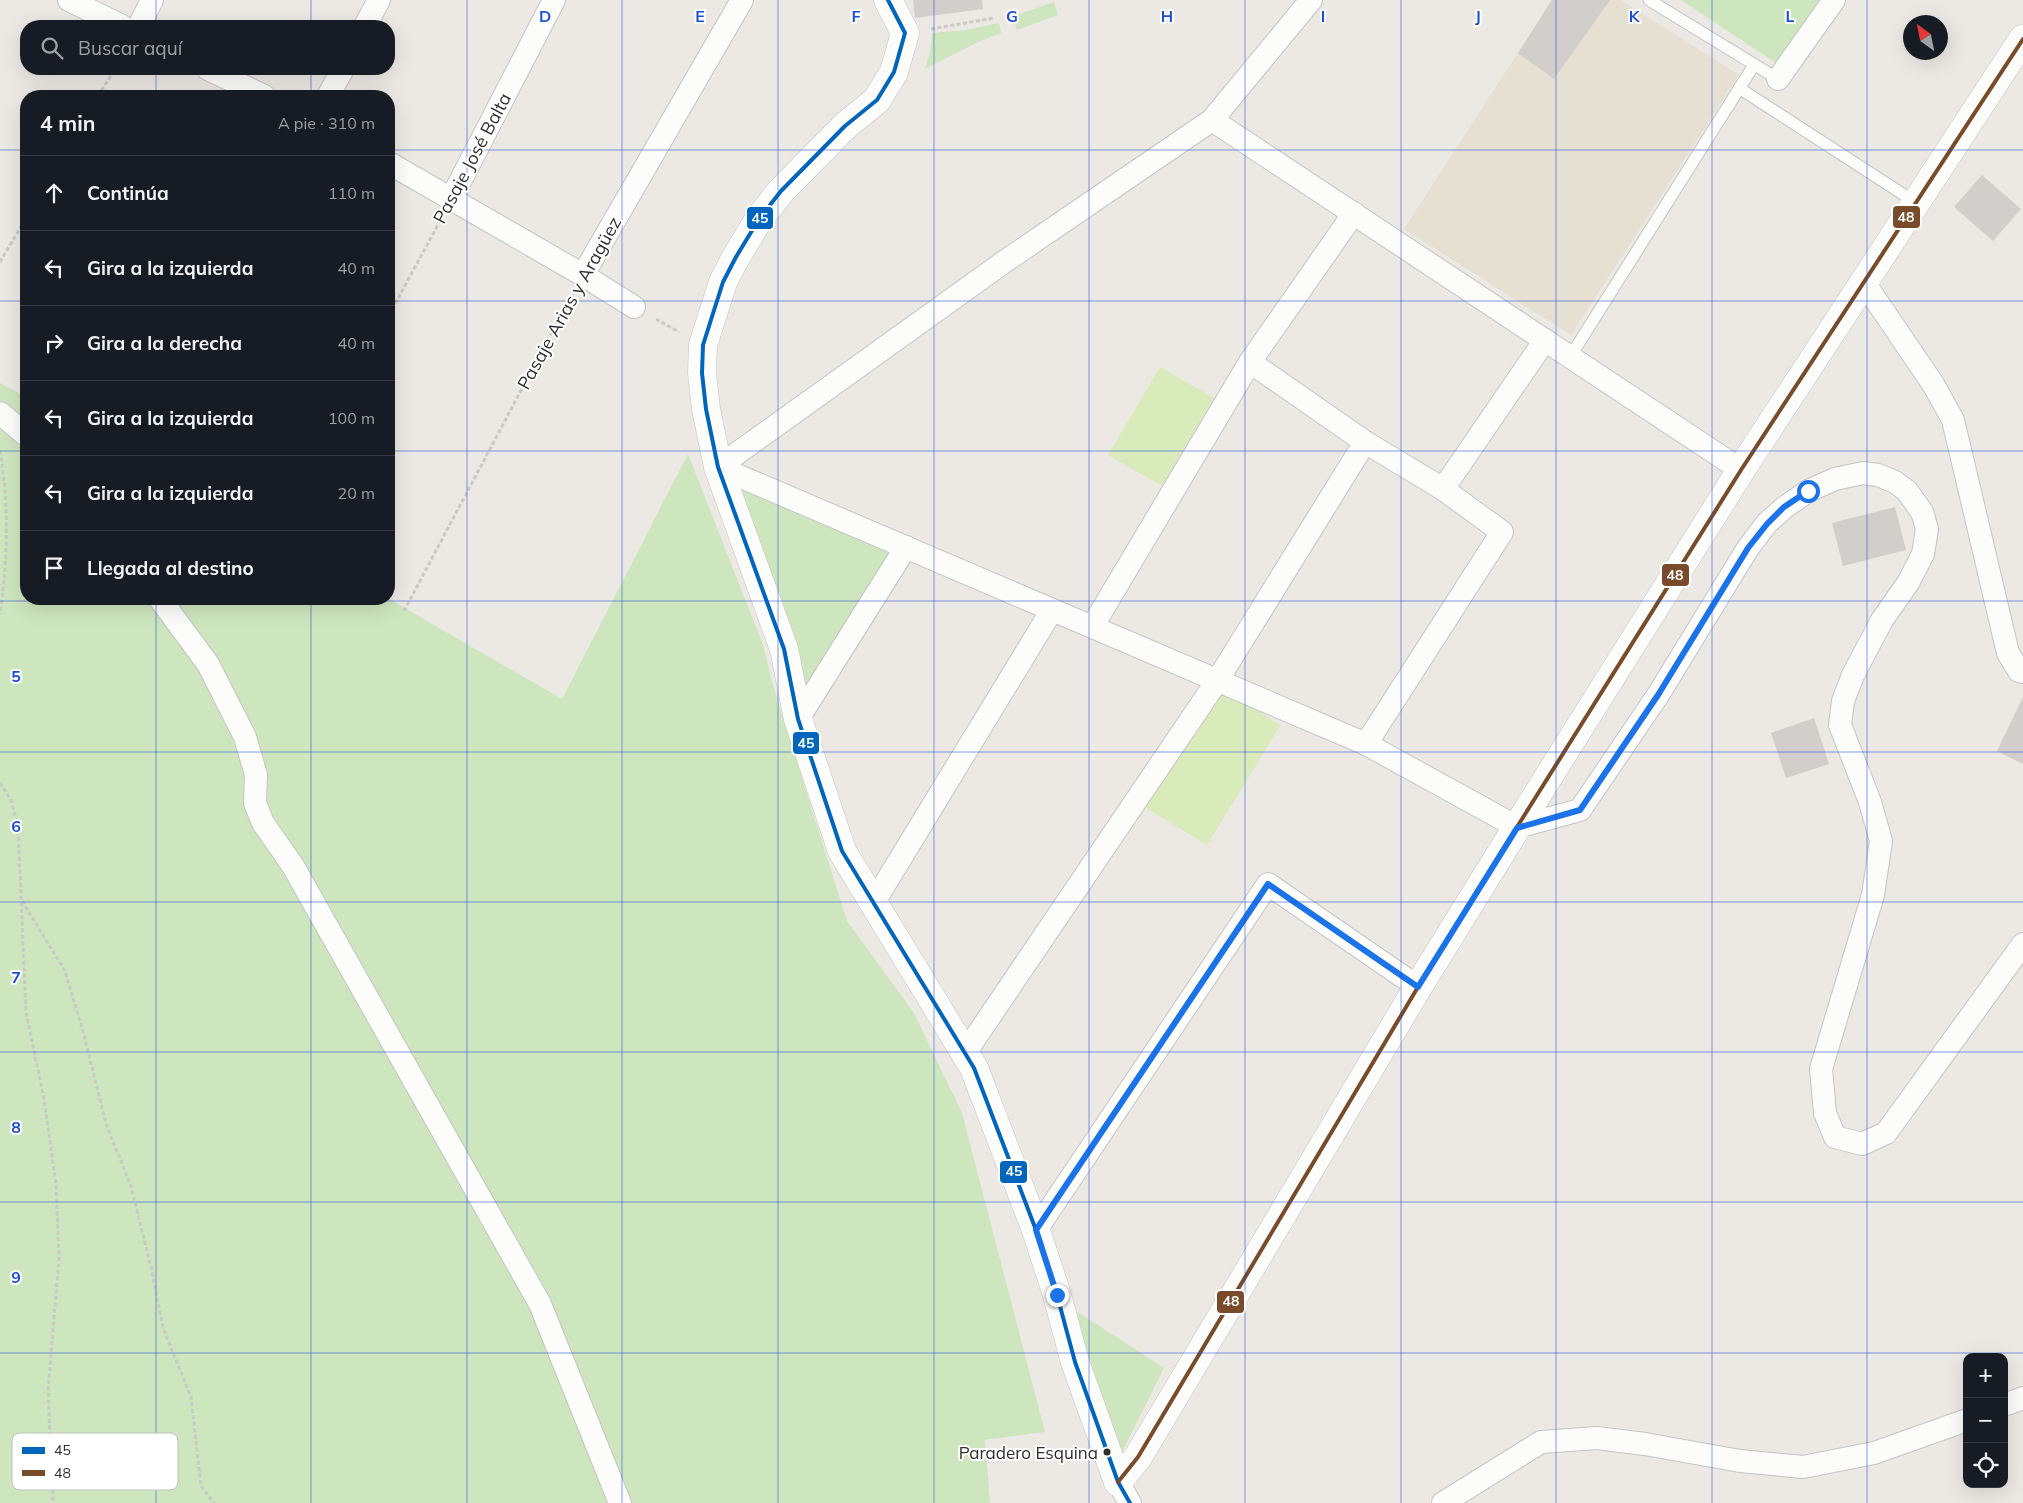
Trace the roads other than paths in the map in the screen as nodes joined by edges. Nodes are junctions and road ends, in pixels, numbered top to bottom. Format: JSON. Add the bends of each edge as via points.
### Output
{"nodes":[{"id":1,"x":68,"y":0,"type":"edge"},
{"id":2,"x":152,"y":0,"type":"edge"},
{"id":3,"x":379,"y":0,"type":"edge"},
{"id":4,"x":554,"y":0,"type":"edge"},
{"id":5,"x":742,"y":0,"type":"edge"},
{"id":6,"x":888,"y":0,"type":"edge"},
{"id":7,"x":1311,"y":0,"type":"edge"},
{"id":8,"x":1649,"y":0,"type":"edge"},
{"id":9,"x":1834,"y":0,"type":"edge"},
{"id":10,"x":110,"y":20,"type":"edge"},
{"id":11,"x":142,"y":20,"type":"edge"},
{"id":12,"x":368,"y":20,"type":"edge"},
{"id":13,"x":2023,"y":39,"type":"edge"},
{"id":14,"x":1754,"y":65,"type":"junction"},
{"id":15,"x":220,"y":75,"type":"edge"},
{"id":16,"x":339,"y":75,"type":"edge"},
{"id":17,"x":1778,"y":79,"type":"joint"},
{"id":18,"x":1739,"y":88,"type":"junction"},
{"id":19,"x":252,"y":90,"type":"edge"},
{"id":20,"x":331,"y":90,"type":"edge"},
{"id":21,"x":1212,"y":120,"type":"junction"},
{"id":22,"x":395,"y":166,"type":"edge"},
{"id":23,"x":452,"y":199,"type":"junction"},
{"id":24,"x":1915,"y":202,"type":"junction"},
{"id":25,"x":1354,"y":213,"type":"junction"},
{"id":26,"x":583,"y":275,"type":"junction"},
{"id":27,"x":1864,"y":281,"type":"junction"},
{"id":28,"x":634,"y":307,"type":"road end"},
{"id":29,"x":1545,"y":340,"type":"junction"},
{"id":30,"x":1570,"y":357,"type":"junction"},
{"id":31,"x":1250,"y":362,"type":"junction"},
{"id":32,"x":0,"y":413,"type":"edge"},
{"id":33,"x":20,"y":429,"type":"edge"},
{"id":34,"x":1365,"y":442,"type":"junction"},
{"id":35,"x":718,"y":467,"type":"junction"},
{"id":36,"x":1741,"y":470,"type":"junction"},
{"id":37,"x":1443,"y":489,"type":"junction"},
{"id":38,"x":906,"y":548,"type":"junction"},
{"id":39,"x":164,"y":605,"type":"edge"},
{"id":40,"x":1052,"y":610,"type":"junction"},
{"id":41,"x":1092,"y":627,"type":"junction"},
{"id":42,"x":2023,"y":672,"type":"edge"},
{"id":43,"x":1218,"y":681,"type":"junction"},
{"id":44,"x":798,"y":719,"type":"junction"},
{"id":45,"x":1366,"y":744,"type":"junction"},
{"id":46,"x":1517,"y":828,"type":"junction"},
{"id":47,"x":874,"y":902,"type":"junction"},
{"id":48,"x":2023,"y":944,"type":"edge"},
{"id":49,"x":1418,"y":987,"type":"junction"},
{"id":50,"x":965,"y":1053,"type":"junction"},
{"id":51,"x":1036,"y":1230,"type":"junction"},
{"id":52,"x":2023,"y":1398,"type":"edge"},
{"id":53,"x":2008,"y":1404,"type":"edge"},
{"id":54,"x":1963,"y":1421,"type":"edge"},
{"id":55,"x":1124,"y":1493,"type":"edge"},
{"id":56,"x":620,"y":1503,"type":"edge"},
{"id":57,"x":1443,"y":1503,"type":"edge"}],
"edges":[{"from":1,"to":10,"type":"street"},
{"from":2,"to":11,"type":"street"},
{"from":3,"to":12,"type":"street"},
{"from":4,"to":23,"type":"street","name":"Pasaje José Balta"},
{"from":5,"to":26,"type":"street","name":"Pasaje Arias y Aragüez"},
{"from":6,"to":35,"type":"street","via":[[905,33],[894,72],[877,100],[832,139],[781,191],[759,219],[723,282],[703,344],[703,382]]},
{"from":7,"to":21,"type":"street"},
{"from":8,"to":14,"type":"lane"},
{"from":9,"to":17,"type":"street"},
{"from":13,"to":24,"type":"street"},
{"from":14,"to":17,"type":"lane"},
{"from":14,"to":18,"type":"lane"},
{"from":15,"to":19,"type":"street"},
{"from":16,"to":20,"type":"street"},
{"from":18,"to":24,"type":"lane"},
{"from":18,"to":30,"type":"lane"},
{"from":21,"to":25,"type":"street"},
{"from":21,"to":35,"type":"street","via":[[1004,262]]},
{"from":22,"to":23,"type":"street"},
{"from":23,"to":26,"type":"street"},
{"from":24,"to":27,"type":"street"},
{"from":25,"to":29,"type":"street"},
{"from":25,"to":31,"type":"street"},
{"from":26,"to":28,"type":"street"},
{"from":27,"to":36,"type":"street"},
{"from":27,"to":42,"type":"street","via":[[1933,384],[1953,420],[2008,653],[2018,670]]},
{"from":29,"to":30,"type":"street"},
{"from":29,"to":37,"type":"street"},
{"from":30,"to":36,"type":"street"},
{"from":31,"to":34,"type":"street"},
{"from":31,"to":41,"type":"street"},
{"from":32,"to":33,"type":"street"},
{"from":34,"to":37,"type":"street"},
{"from":34,"to":43,"type":"street"},
{"from":35,"to":38,"type":"street"},
{"from":35,"to":44,"type":"street","via":[[784,649]]},
{"from":36,"to":46,"type":"street"},
{"from":37,"to":45,"type":"street","via":[[1502,532]]},
{"from":38,"to":40,"type":"street"},
{"from":38,"to":44,"type":"street"},
{"from":39,"to":56,"type":"street","via":[[208,664],[245,737],[256,775],[255,803],[263,822],[293,866],[540,1304]]},
{"from":40,"to":41,"type":"street"},
{"from":40,"to":47,"type":"street"},
{"from":41,"to":43,"type":"street"},
{"from":43,"to":45,"type":"street"},
{"from":43,"to":50,"type":"street"},
{"from":44,"to":47,"type":"street","via":[[842,851]]},
{"from":45,"to":46,"type":"street"},
{"from":46,"to":48,"type":"street","via":[[1580,810],[1658,695],[1748,548],[1784,507],[1835,479],[1863,473],[1878,475],[1896,482],[1907,491],[1922,512],[1927,529],[1922,554],[1908,583],[1882,620],[1843,701],[1840,725],[1870,802],[1881,841],[1873,894],[1821,1069],[1825,1114],[1836,1137],[1862,1144],[1886,1133]]},
{"from":46,"to":49,"type":"street"},
{"from":47,"to":50,"type":"street"},
{"from":49,"to":51,"type":"street","via":[[1268,884]]},
{"from":49,"to":55,"type":"street","via":[[1138,1457]]},
{"from":50,"to":51,"type":"street","via":[[974,1068]]},
{"from":51,"to":55,"type":"street","via":[[1075,1362]]},
{"from":52,"to":53,"type":"street"},
{"from":54,"to":57,"type":"street","via":[[1874,1453],[1804,1467],[1740,1461],[1597,1438],[1540,1442]]}]}
